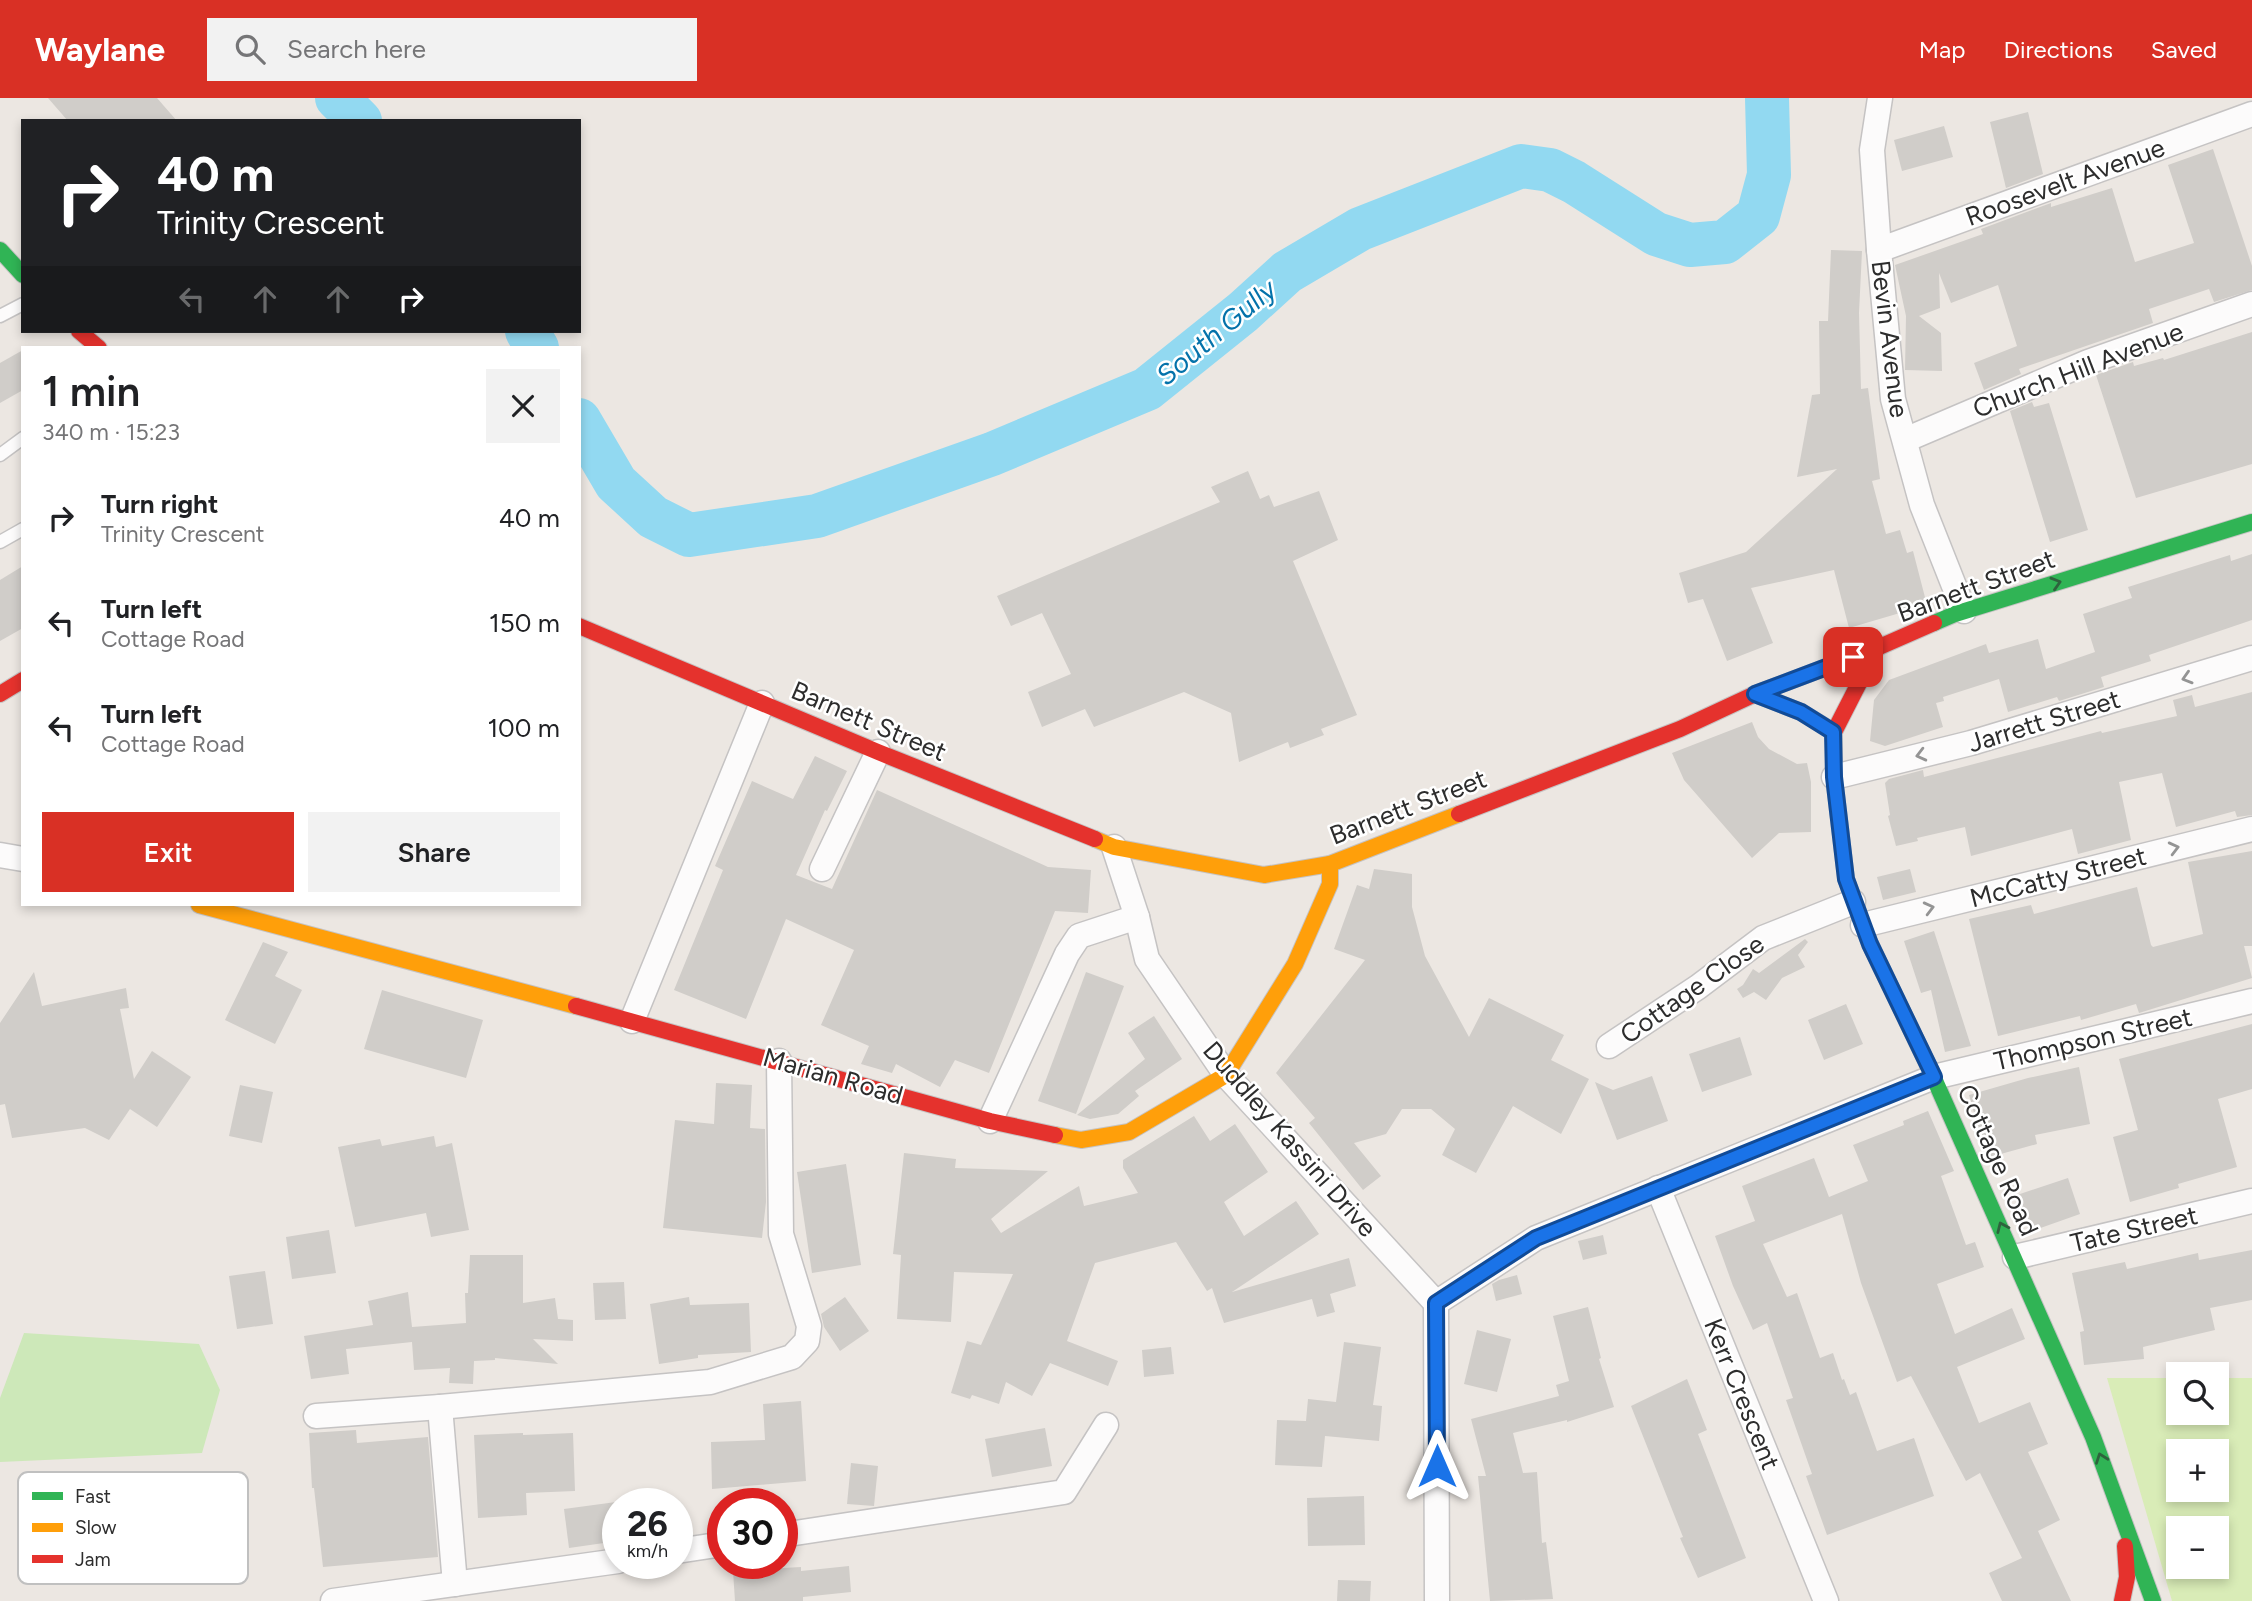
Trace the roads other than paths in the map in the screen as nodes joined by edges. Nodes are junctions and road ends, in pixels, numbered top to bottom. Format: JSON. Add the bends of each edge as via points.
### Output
{"nodes":[{"id":1,"x":1880,"y":98,"type":"edge"},
{"id":2,"x":2252,"y":114,"type":"edge"},
{"id":3,"x":0,"y":250,"type":"edge"},
{"id":4,"x":1879,"y":250,"type":"junction"},
{"id":5,"x":21,"y":273,"type":"edge"},
{"id":6,"x":2252,"y":304,"type":"edge"},
{"id":7,"x":21,"y":305,"type":"edge"},
{"id":8,"x":0,"y":316,"type":"edge"},
{"id":9,"x":81,"y":333,"type":"edge"},
{"id":10,"x":97,"y":346,"type":"edge"},
{"id":11,"x":1905,"y":440,"type":"junction"},
{"id":12,"x":21,"y":443,"type":"edge"},
{"id":13,"x":0,"y":455,"type":"edge"},
{"id":14,"x":2252,"y":522,"type":"edge"},
{"id":15,"x":21,"y":530,"type":"edge"},
{"id":16,"x":0,"y":542,"type":"edge"},
{"id":17,"x":1964,"y":611,"type":"junction"},
{"id":18,"x":581,"y":627,"type":"edge"},
{"id":19,"x":1877,"y":648,"type":"junction"},
{"id":20,"x":2252,"y":658,"type":"edge"},
{"id":21,"x":21,"y":681,"type":"edge"},
{"id":22,"x":0,"y":694,"type":"edge"},
{"id":23,"x":1755,"y":694,"type":"junction"},
{"id":24,"x":762,"y":703,"type":"junction"},
{"id":25,"x":1833,"y":732,"type":"junction"},
{"id":26,"x":878,"y":752,"type":"junction"},
{"id":27,"x":1834,"y":777,"type":"junction"},
{"id":28,"x":2252,"y":828,"type":"edge"},
{"id":29,"x":1114,"y":847,"type":"junction"},
{"id":30,"x":0,"y":855,"type":"edge"},
{"id":31,"x":21,"y":859,"type":"edge"},
{"id":32,"x":1330,"y":864,"type":"junction"},
{"id":33,"x":822,"y":869,"type":"dead end"},
{"id":34,"x":1853,"y":902,"type":"junction"},
{"id":35,"x":203,"y":906,"type":"edge"},
{"id":36,"x":1137,"y":917,"type":"junction"},
{"id":37,"x":1863,"y":925,"type":"junction"},
{"id":38,"x":2252,"y":1001,"type":"edge"},
{"id":39,"x":632,"y":1021,"type":"junction"},
{"id":40,"x":1609,"y":1046,"type":"dead end"},
{"id":41,"x":779,"y":1061,"type":"junction"},
{"id":42,"x":1226,"y":1075,"type":"junction"},
{"id":43,"x":1934,"y":1077,"type":"junction"},
{"id":44,"x":990,"y":1121,"type":"junction"},
{"id":45,"x":1658,"y":1188,"type":"junction"},
{"id":46,"x":2252,"y":1201,"type":"edge"},
{"id":47,"x":2015,"y":1257,"type":"junction"},
{"id":48,"x":1436,"y":1303,"type":"junction"},
{"id":49,"x":440,"y":1407,"type":"junction"},
{"id":50,"x":316,"y":1416,"type":"dead end"},
{"id":51,"x":1106,"y":1425,"type":"dead end"},
{"id":52,"x":2123,"y":1522,"type":"junction"},
{"id":53,"x":798,"y":1533,"type":"edge"},
{"id":54,"x":602,"y":1562,"type":"edge"},
{"id":55,"x":455,"y":1584,"type":"junction"},
{"id":56,"x":333,"y":1601,"type":"edge"},
{"id":57,"x":1437,"y":1601,"type":"edge"},
{"id":58,"x":1826,"y":1601,"type":"edge"},
{"id":59,"x":2122,"y":1601,"type":"edge"},
{"id":60,"x":2153,"y":1601,"type":"edge"}],
"edges":[{"from":1,"to":4,"type":"street","name":"Bevin Avenue","via":[[1872,150]]},
{"from":2,"to":4,"type":"street","name":"Roosevelt Avenue"},
{"from":3,"to":5,"type":"main road"},
{"from":4,"to":11,"type":"street","name":"Bevin Avenue","via":[[1894,399]]},
{"from":6,"to":11,"type":"street","name":"Church Hill Avenue","via":[[2088,362]]},
{"from":7,"to":8,"type":"lane"},
{"from":9,"to":10,"type":"main road"},
{"from":11,"to":17,"type":"street","name":"Bevin Avenue","via":[[1922,505]]},
{"from":12,"to":13,"type":"lane"},
{"from":17,"to":14,"type":"main road","name":"Barnett Street","one_way":true},
{"from":15,"to":16,"type":"lane"},
{"from":17,"to":19,"type":"main road","name":"Barnett Street"},
{"from":18,"to":24,"type":"main road","name":"Barnett Street"},
{"from":19,"to":23,"type":"main road","name":"Barnett Street"},
{"from":19,"to":25,"type":"main road","name":"Cottage Road"},
{"from":20,"to":27,"type":"street","name":"Jarrett Street","one_way":true,"via":[[1971,743]]},
{"from":21,"to":22,"type":"main road"},
{"from":23,"to":25,"type":"main road","via":[[1801,712]]},
{"from":23,"to":32,"type":"main road","name":"Barnett Street","via":[[1680,729]]},
{"from":24,"to":26,"type":"main road","name":"Barnett Street"},
{"from":24,"to":39,"type":"street"},
{"from":25,"to":27,"type":"main road","name":"Cottage Road"},
{"from":26,"to":29,"type":"main road","name":"Barnett Street"},
{"from":26,"to":33,"type":"street"},
{"from":27,"to":34,"type":"main road","name":"Cottage Road"},
{"from":37,"to":28,"type":"street","name":"McCatty Street","one_way":true},
{"from":29,"to":32,"type":"main road","name":"Barnett Street","via":[[1264,875]]},
{"from":29,"to":36,"type":"street","name":"Duddley Kassini Drive"},
{"from":30,"to":31,"type":"street"},
{"from":32,"to":42,"type":"main road","name":"Marian Road","via":[[1330,884],[1295,964]]},
{"from":34,"to":37,"type":"main road","name":"Cottage Road"},
{"from":34,"to":40,"type":"street","name":"Cottage Close","via":[[1762,938]]},
{"from":35,"to":39,"type":"main road","name":"Marian Road"},
{"from":36,"to":42,"type":"street","name":"Duddley Kassini Drive","via":[[1147,958]]},
{"from":36,"to":44,"type":"street","via":[[1079,936]]},
{"from":37,"to":43,"type":"main road","name":"Cottage Road"},
{"from":38,"to":43,"type":"street","name":"Thompson Street"},
{"from":39,"to":41,"type":"main road","name":"Marian Road"},
{"from":41,"to":44,"type":"main road","name":"Marian Road"},
{"from":41,"to":49,"type":"street","via":[[781,1234],[809,1326],[807,1341],[792,1357],[710,1382]]},
{"from":42,"to":44,"type":"main road","name":"Marian Road","via":[[1129,1132],[1081,1140]]},
{"from":42,"to":48,"type":"street","name":"Duddley Kassini Drive"},
{"from":43,"to":45,"type":"street","name":"Thompson Street"},
{"from":47,"to":43,"type":"main road","name":"Cottage Road","one_way":true},
{"from":45,"to":48,"type":"street","name":"Thompson Street","via":[[1536,1238]]},
{"from":45,"to":58,"type":"street","name":"Kerr Crescent"},
{"from":46,"to":47,"type":"street","name":"Tate Street"},
{"from":52,"to":47,"type":"main road","name":"Cottage Road","one_way":true,"via":[[2093,1437]]},
{"from":48,"to":57,"type":"street"},
{"from":49,"to":50,"type":"street"},
{"from":49,"to":55,"type":"street"},
{"from":51,"to":53,"type":"street","via":[[1065,1492]]},
{"from":52,"to":59,"type":"main road","via":[[2127,1577]]},
{"from":52,"to":60,"type":"main road","name":"Cottage Road"},
{"from":54,"to":55,"type":"street"},
{"from":55,"to":56,"type":"street"}]}
